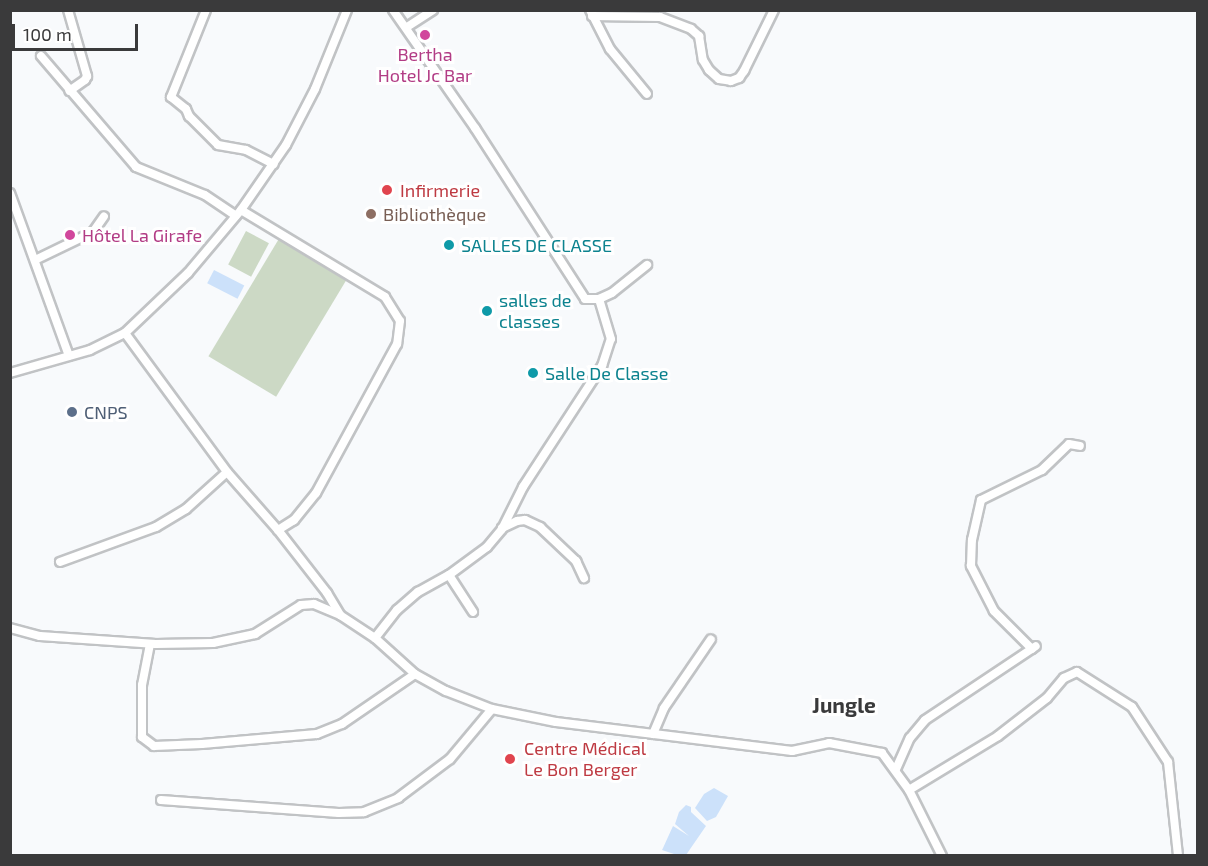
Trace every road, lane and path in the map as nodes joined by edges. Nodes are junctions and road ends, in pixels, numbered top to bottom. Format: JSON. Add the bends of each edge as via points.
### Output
{"nodes":[{"id":1,"x":69,"y":10,"type":"edge"},
{"id":2,"x":206,"y":10,"type":"edge"},
{"id":3,"x":347,"y":10,"type":"edge"},
{"id":4,"x":393,"y":10,"type":"edge"},
{"id":5,"x":434,"y":10,"type":"edge"},
{"id":6,"x":774,"y":10,"type":"edge"},
{"id":7,"x":591,"y":13,"type":"edge"},
{"id":8,"x":661,"y":14,"type":"edge"},
{"id":9,"x":407,"y":27,"type":"junction"},
{"id":10,"x":41,"y":56,"type":"dead end"},
{"id":11,"x":69,"y":91,"type":"junction"},
{"id":12,"x":647,"y":94,"type":"dead end"},
{"id":13,"x":274,"y":164,"type":"junction"},
{"id":14,"x":10,"y":192,"type":"edge"},
{"id":15,"x":239,"y":213,"type":"junction"},
{"id":16,"x":104,"y":216,"type":"dead end"},
{"id":17,"x":34,"y":260,"type":"junction"},
{"id":18,"x":647,"y":265,"type":"dead end"},
{"id":19,"x":599,"y":299,"type":"junction"},
{"id":20,"x":125,"y":333,"type":"junction"},
{"id":21,"x":69,"y":356,"type":"junction"},
{"id":22,"x":10,"y":374,"type":"edge"},
{"id":23,"x":1080,"y":446,"type":"dead end"},
{"id":24,"x":227,"y":472,"type":"junction"},
{"id":25,"x":502,"y":529,"type":"junction"},
{"id":26,"x":278,"y":530,"type":"junction"},
{"id":27,"x":60,"y":562,"type":"dead end"},
{"id":28,"x":449,"y":575,"type":"junction"},
{"id":29,"x":584,"y":578,"type":"dead end"},
{"id":30,"x":473,"y":612,"type":"dead end"},
{"id":31,"x":340,"y":615,"type":"junction"},
{"id":32,"x":10,"y":628,"type":"edge"},
{"id":33,"x":375,"y":638,"type":"junction"},
{"id":34,"x":711,"y":639,"type":"dead end"},
{"id":35,"x":150,"y":644,"type":"junction"},
{"id":36,"x":415,"y":674,"type":"junction"},
{"id":37,"x":492,"y":709,"type":"junction"},
{"id":38,"x":653,"y":734,"type":"junction"},
{"id":39,"x":896,"y":769,"type":"junction"},
{"id":40,"x":909,"y":790,"type":"junction"},
{"id":41,"x":161,"y":801,"type":"dead end"},
{"id":42,"x":942,"y":855,"type":"edge"},
{"id":43,"x":1178,"y":855,"type":"edge"}],
"edges":[{"from":1,"to":11,"type":"street","via":[[87,76]]},
{"from":2,"to":13,"type":"street","via":[[171,97],[218,145],[246,150]]},
{"from":3,"to":13,"type":"street","via":[[301,117]]},
{"from":4,"to":9,"type":"street"},
{"from":5,"to":9,"type":"street"},
{"from":6,"to":8,"type":"street","via":[[744,72],[731,81],[720,79],[709,70],[696,32]]},
{"from":7,"to":8,"type":"street"},
{"from":7,"to":12,"type":"street","via":[[610,49]]},
{"from":9,"to":19,"type":"street","via":[[585,299]]},
{"from":10,"to":11,"type":"street"},
{"from":11,"to":15,"type":"street","via":[[136,167]]},
{"from":13,"to":15,"type":"street"},
{"from":14,"to":17,"type":"street"},
{"from":15,"to":20,"type":"street","via":[[188,273]]},
{"from":15,"to":26,"type":"street","via":[[385,297],[399,321],[397,344],[316,493],[294,520]]},
{"from":16,"to":17,"type":"street","via":[[93,232]]},
{"from":17,"to":21,"type":"street"},
{"from":18,"to":19,"type":"street"},
{"from":19,"to":25,"type":"street","via":[[611,339],[602,366],[523,487]]},
{"from":20,"to":21,"type":"street"},
{"from":20,"to":24,"type":"street"},
{"from":21,"to":22,"type":"street"},
{"from":23,"to":39,"type":"street","via":[[1069,444],[1042,470],[981,500],[971,566],[994,611],[1034,648],[925,720],[910,738]]},
{"from":24,"to":26,"type":"street"},
{"from":24,"to":27,"type":"street","via":[[186,509],[156,527]]},
{"from":25,"to":28,"type":"street","via":[[487,547]]},
{"from":25,"to":29,"type":"street","via":[[525,520],[540,527],[576,561]]},
{"from":26,"to":31,"type":"street"},
{"from":28,"to":30,"type":"street"},
{"from":28,"to":33,"type":"street","via":[[418,592],[397,610]]},
{"from":31,"to":33,"type":"street"},
{"from":31,"to":35,"type":"street","via":[[308,603],[255,634],[235,640]]},
{"from":32,"to":35,"type":"street","via":[[40,636]]},
{"from":33,"to":36,"type":"street"},
{"from":34,"to":38,"type":"street","via":[[664,708]]},
{"from":35,"to":36,"type":"street","via":[[142,685],[142,737],[154,746],[317,734],[342,724]]},
{"from":36,"to":37,"type":"street"},
{"from":37,"to":38,"type":"street","via":[[556,722]]},
{"from":37,"to":41,"type":"street","via":[[450,759],[398,798],[364,812]]},
{"from":38,"to":39,"type":"street","via":[[792,751],[829,743],[865,748],[882,753]]},
{"from":39,"to":40,"type":"street"},
{"from":40,"to":42,"type":"street"},
{"from":40,"to":43,"type":"street","via":[[998,736],[1047,698],[1064,678],[1077,672],[1132,707],[1168,762]]}]}
